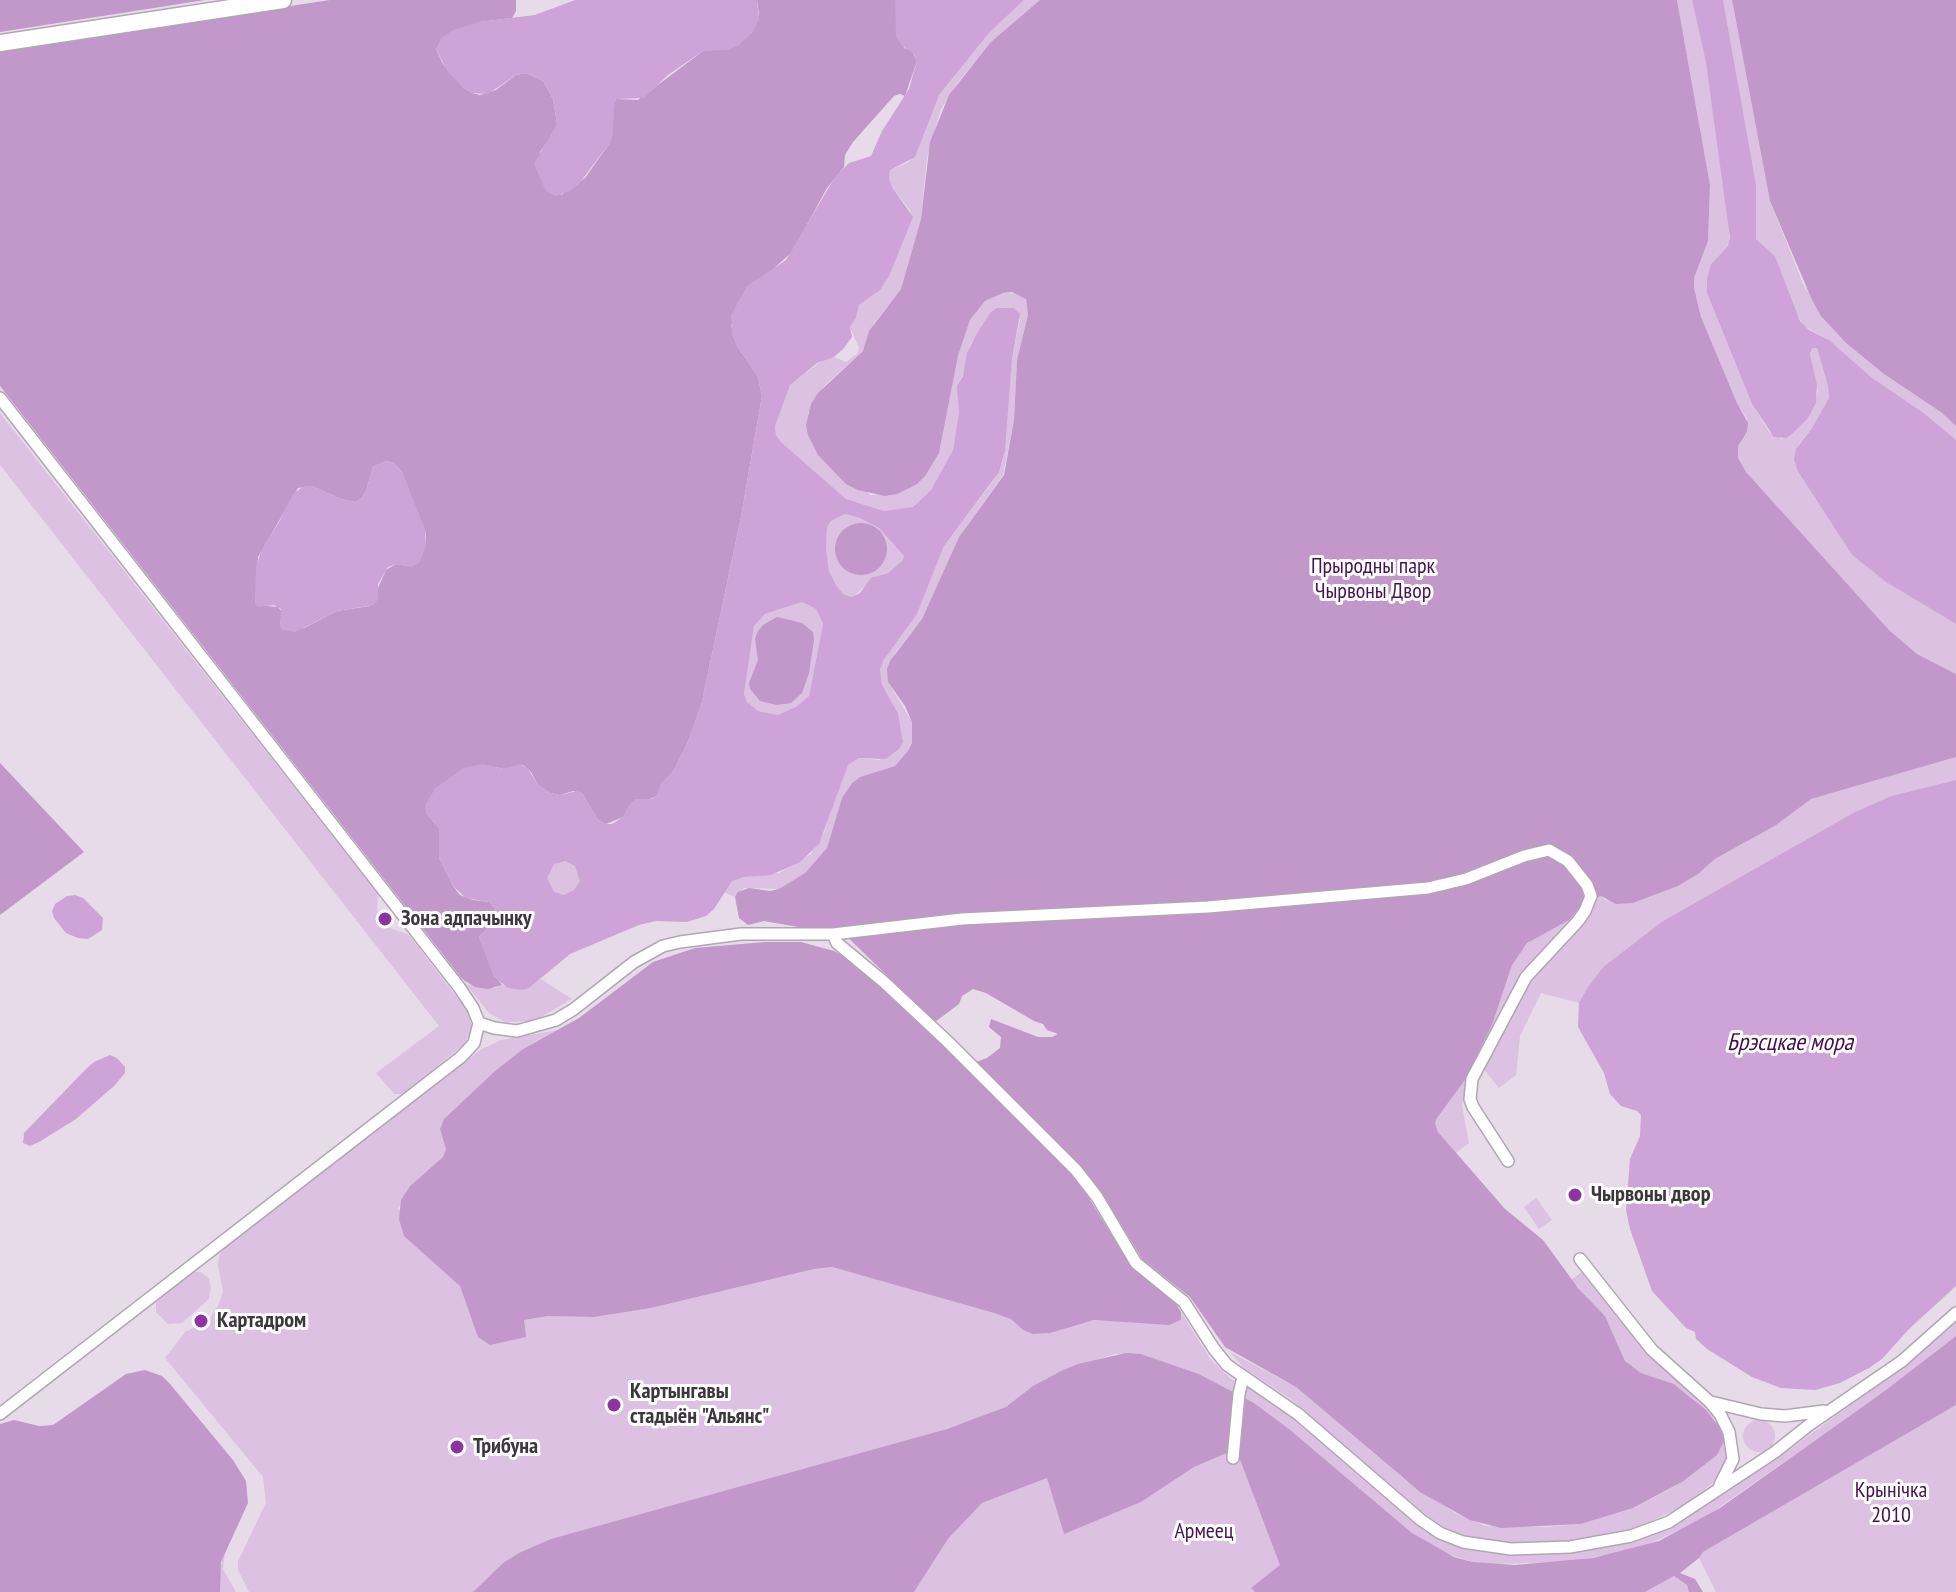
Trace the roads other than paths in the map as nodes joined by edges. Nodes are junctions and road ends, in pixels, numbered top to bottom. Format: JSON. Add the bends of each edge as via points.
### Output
{"nodes":[{"id":1,"x":283,"y":0,"type":"edge"},
{"id":2,"x":0,"y":43,"type":"edge"},
{"id":3,"x":0,"y":398,"type":"edge"},
{"id":4,"x":833,"y":934,"type":"junction"},
{"id":5,"x":479,"y":1023,"type":"junction"},
{"id":6,"x":1508,"y":1161,"type":"dead end"},
{"id":7,"x":1580,"y":1259,"type":"dead end"},
{"id":8,"x":1956,"y":1313,"type":"edge"},
{"id":9,"x":1243,"y":1377,"type":"junction"},
{"id":10,"x":1710,"y":1402,"type":"junction"},
{"id":11,"x":1832,"y":1408,"type":"junction"},
{"id":12,"x":0,"y":1414,"type":"edge"},
{"id":13,"x":1233,"y":1458,"type":"dead end"},
{"id":14,"x":1716,"y":1493,"type":"junction"}],
"edges":[{"from":1,"to":2,"type":"street"},
{"from":3,"to":5,"type":"street","via":[[459,987]]},
{"from":4,"to":5,"type":"street","via":[[741,934],[663,946],[556,1020],[517,1031]]},
{"from":4,"to":6,"type":"street","via":[[962,919],[1208,907],[1428,888],[1549,850],[1568,861],[1591,896],[1578,921],[1526,977],[1472,1079],[1473,1107]]},
{"from":4,"to":9,"type":"street","via":[[1076,1170],[1136,1263],[1184,1302],[1214,1349]]},
{"from":5,"to":12,"type":"street","via":[[474,1043],[461,1057]]},
{"from":7,"to":10,"type":"street","via":[[1652,1350]]},
{"from":8,"to":11,"type":"street","via":[[1902,1361]]},
{"from":9,"to":13,"type":"street"},
{"from":9,"to":14,"type":"street","via":[[1298,1414],[1421,1520],[1463,1542],[1543,1550],[1611,1541],[1661,1526]]},
{"from":10,"to":11,"type":"street","via":[[1785,1416]]},
{"from":10,"to":14,"type":"street","via":[[1733,1446],[1729,1471]]},
{"from":11,"to":14,"type":"street"}]}
